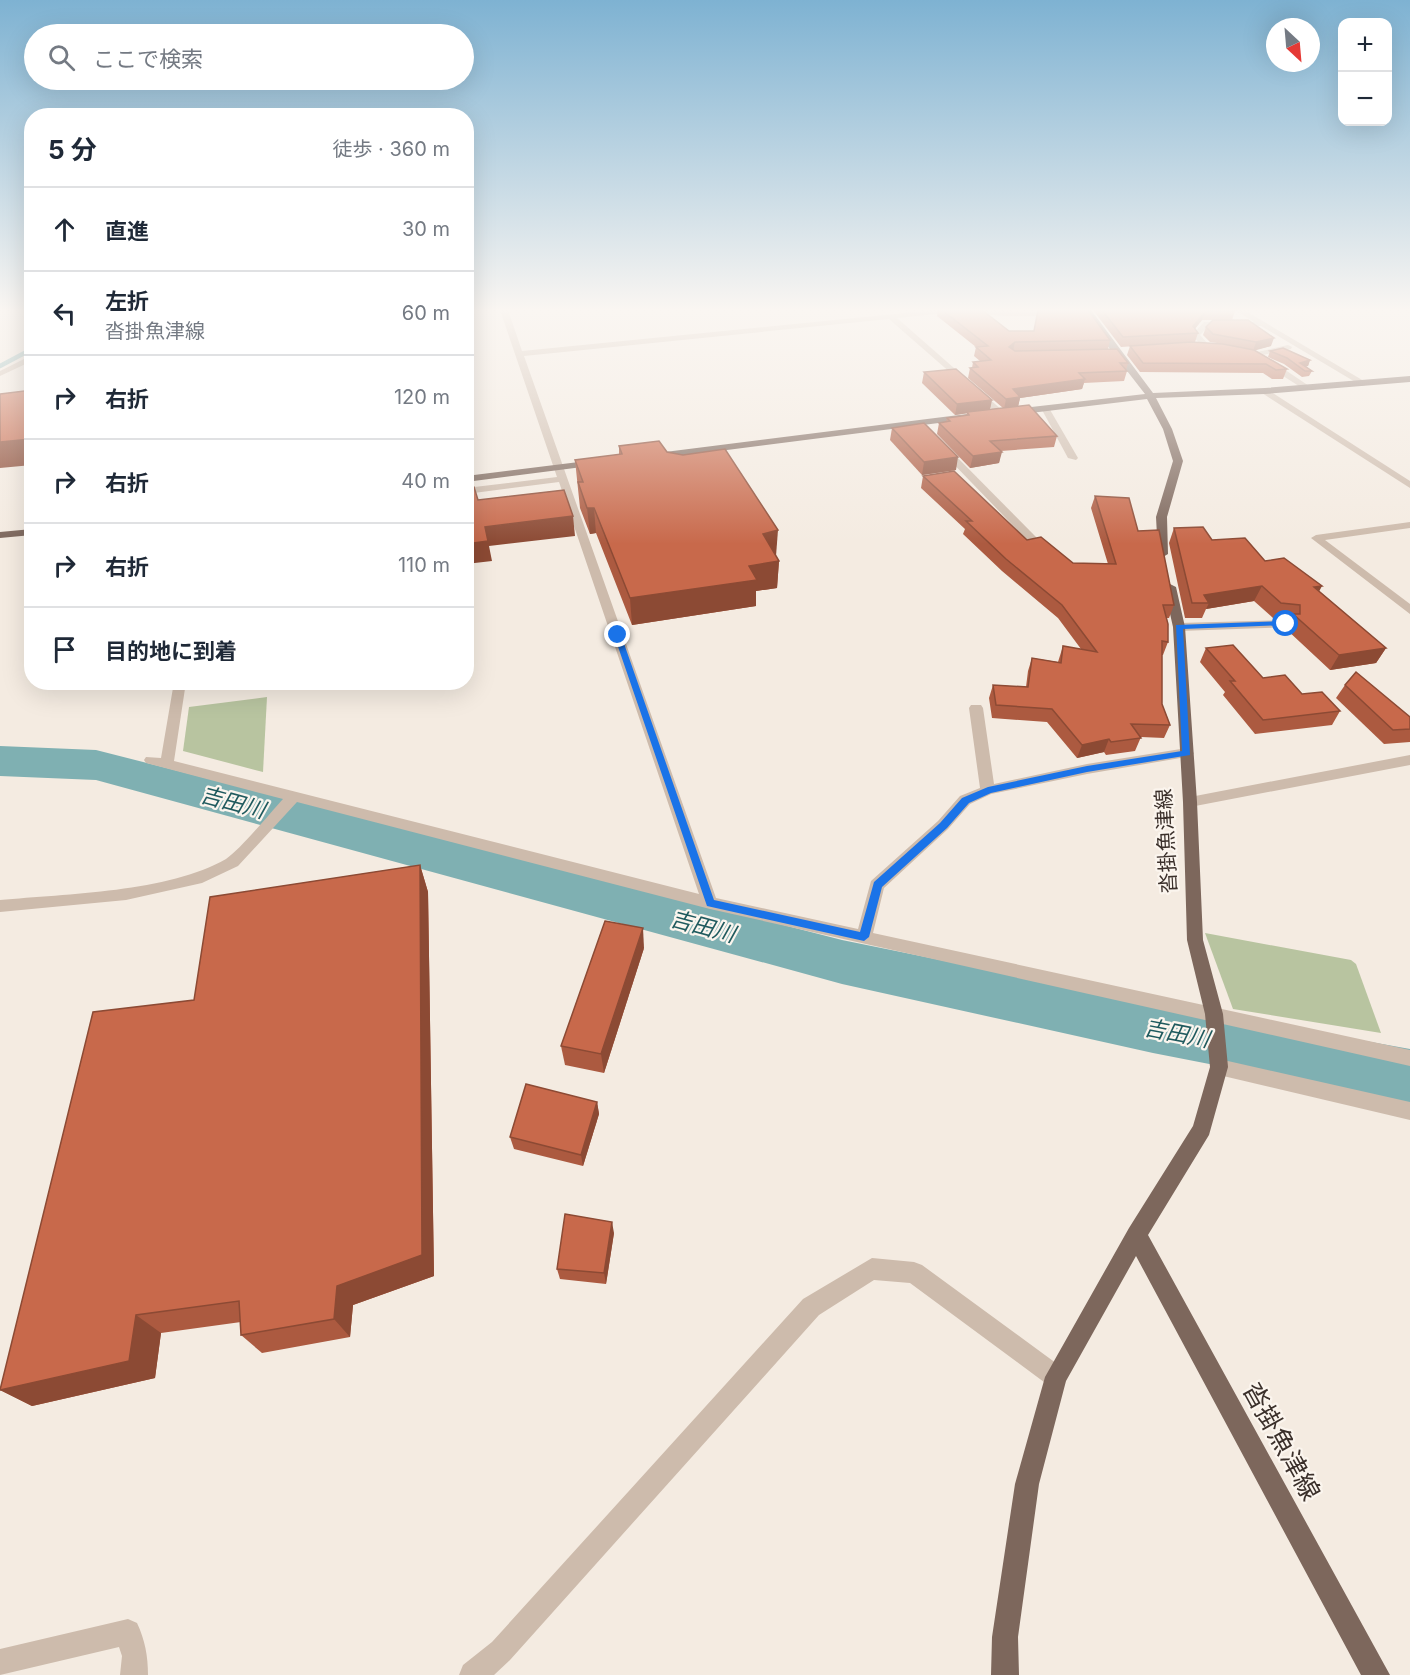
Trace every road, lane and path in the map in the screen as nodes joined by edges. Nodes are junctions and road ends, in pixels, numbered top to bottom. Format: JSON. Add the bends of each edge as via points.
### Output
{"nodes":[{"id":1,"x":531,"y":388,"type":"edge"},
{"id":2,"x":972,"y":388,"type":"edge"},
{"id":3,"x":1144,"y":388,"type":"edge"},
{"id":4,"x":1306,"y":388,"type":"edge"},
{"id":5,"x":1265,"y":391,"type":"junction"},
{"id":6,"x":1150,"y":396,"type":"junction"},
{"id":7,"x":1045,"y":408,"type":"junction"},
{"id":8,"x":1000,"y":413,"type":"junction"},
{"id":9,"x":990,"y":414,"type":"edge"},
{"id":10,"x":978,"y":416,"type":"edge"},
{"id":11,"x":919,"y":424,"type":"junction"},
{"id":12,"x":927,"y":432,"type":"edge"},
{"id":13,"x":935,"y":440,"type":"edge"},
{"id":14,"x":649,"y":457,"type":"edge"},
{"id":15,"x":1073,"y":458,"type":"dead end"},
{"id":16,"x":603,"y":462,"type":"edge"},
{"id":17,"x":560,"y":473,"type":"junction"},
{"id":18,"x":474,"y":478,"type":"edge"},
{"id":19,"x":1410,"y":485,"type":"edge"},
{"id":20,"x":474,"y":489,"type":"edge"},
{"id":21,"x":1410,"y":525,"type":"edge"},
{"id":22,"x":24,"y":533,"type":"edge"},
{"id":23,"x":0,"y":535,"type":"edge"},
{"id":24,"x":1032,"y":539,"type":"edge"},
{"id":25,"x":1410,"y":610,"type":"edge"},
{"id":26,"x":1286,"y":624,"type":"dead end"},
{"id":27,"x":1179,"y":627,"type":"junction"},
{"id":28,"x":179,"y":690,"type":"edge"},
{"id":29,"x":976,"y":708,"type":"dead end"},
{"id":30,"x":1187,"y":753,"type":"junction"},
{"id":31,"x":152,"y":760,"type":"dead end"},
{"id":32,"x":1410,"y":760,"type":"edge"},
{"id":33,"x":167,"y":764,"type":"junction"},
{"id":34,"x":988,"y":790,"type":"junction"},
{"id":35,"x":293,"y":797,"type":"junction"},
{"id":36,"x":1190,"y":802,"type":"junction"},
{"id":37,"x":710,"y":903,"type":"junction"},
{"id":38,"x":0,"y":906,"type":"edge"},
{"id":39,"x":864,"y":937,"type":"junction"},
{"id":40,"x":1215,"y":1019,"type":"junction"},
{"id":41,"x":1410,"y":1058,"type":"edge"},
{"id":42,"x":1219,"y":1063,"type":"junction"},
{"id":43,"x":1410,"y":1112,"type":"edge"},
{"id":44,"x":1136,"y":1235,"type":"junction"},
{"id":45,"x":1056,"y":1377,"type":"junction"},
{"id":46,"x":0,"y":1662,"type":"edge"},
{"id":47,"x":134,"y":1675,"type":"edge"},
{"id":48,"x":473,"y":1675,"type":"edge"},
{"id":49,"x":1005,"y":1675,"type":"edge"},
{"id":50,"x":1376,"y":1675,"type":"edge"}],
"edges":[{"from":1,"to":17,"type":"street"},
{"from":2,"to":8,"type":"street"},
{"from":3,"to":6,"type":"main road","name":"沓掛魚津線"},
{"from":4,"to":5,"type":"main road"},
{"from":5,"to":6,"type":"main road"},
{"from":5,"to":19,"type":"street"},
{"from":6,"to":7,"type":"main road"},
{"from":6,"to":27,"type":"main road","name":"沓掛魚津線","via":[[1179,463],[1161,515],[1160,537]]},
{"from":7,"to":8,"type":"main road"},
{"from":7,"to":15,"type":"street"},
{"from":8,"to":9,"type":"main road"},
{"from":10,"to":11,"type":"main road"},
{"from":11,"to":12,"type":"street"},
{"from":11,"to":14,"type":"main road"},
{"from":13,"to":24,"type":"street"},
{"from":16,"to":17,"type":"main road"},
{"from":17,"to":18,"type":"main road"},
{"from":17,"to":20,"type":"street"},
{"from":17,"to":37,"type":"street"},
{"from":21,"to":25,"type":"street","via":[[1316,538]]},
{"from":22,"to":23,"type":"main road"},
{"from":26,"to":27,"type":"street"},
{"from":27,"to":30,"type":"main road","name":"沓掛魚津線"},
{"from":28,"to":33,"type":"street"},
{"from":29,"to":34,"type":"street"},
{"from":30,"to":34,"type":"street"},
{"from":30,"to":36,"type":"main road","name":"沓掛魚津線"},
{"from":31,"to":33,"type":"street"},
{"from":32,"to":36,"type":"street"},
{"from":33,"to":35,"type":"street"},
{"from":34,"to":39,"type":"street","via":[[966,800],[877,885]]},
{"from":35,"to":37,"type":"street"},
{"from":35,"to":38,"type":"street","via":[[233,862],[196,879],[126,894]]},
{"from":36,"to":40,"type":"main road","name":"沓掛魚津線","via":[[1196,940]]},
{"from":37,"to":39,"type":"street"},
{"from":39,"to":40,"type":"street"},
{"from":40,"to":41,"type":"street"},
{"from":40,"to":42,"type":"main road","name":"沓掛魚津線"},
{"from":42,"to":43,"type":"street"},
{"from":42,"to":44,"type":"main road","name":"沓掛魚津線","via":[[1202,1129]]},
{"from":44,"to":45,"type":"main road","name":"沓掛魚津線"},
{"from":44,"to":50,"type":"main road","name":"沓掛魚津線"},
{"from":45,"to":48,"type":"street","via":[[914,1273],[872,1269],[811,1307],[501,1651]]},
{"from":45,"to":49,"type":"main road","name":"沓掛魚津線","via":[[1027,1484],[1005,1637]]},
{"from":46,"to":47,"type":"street","via":[[128,1632],[135,1656]]}]}
